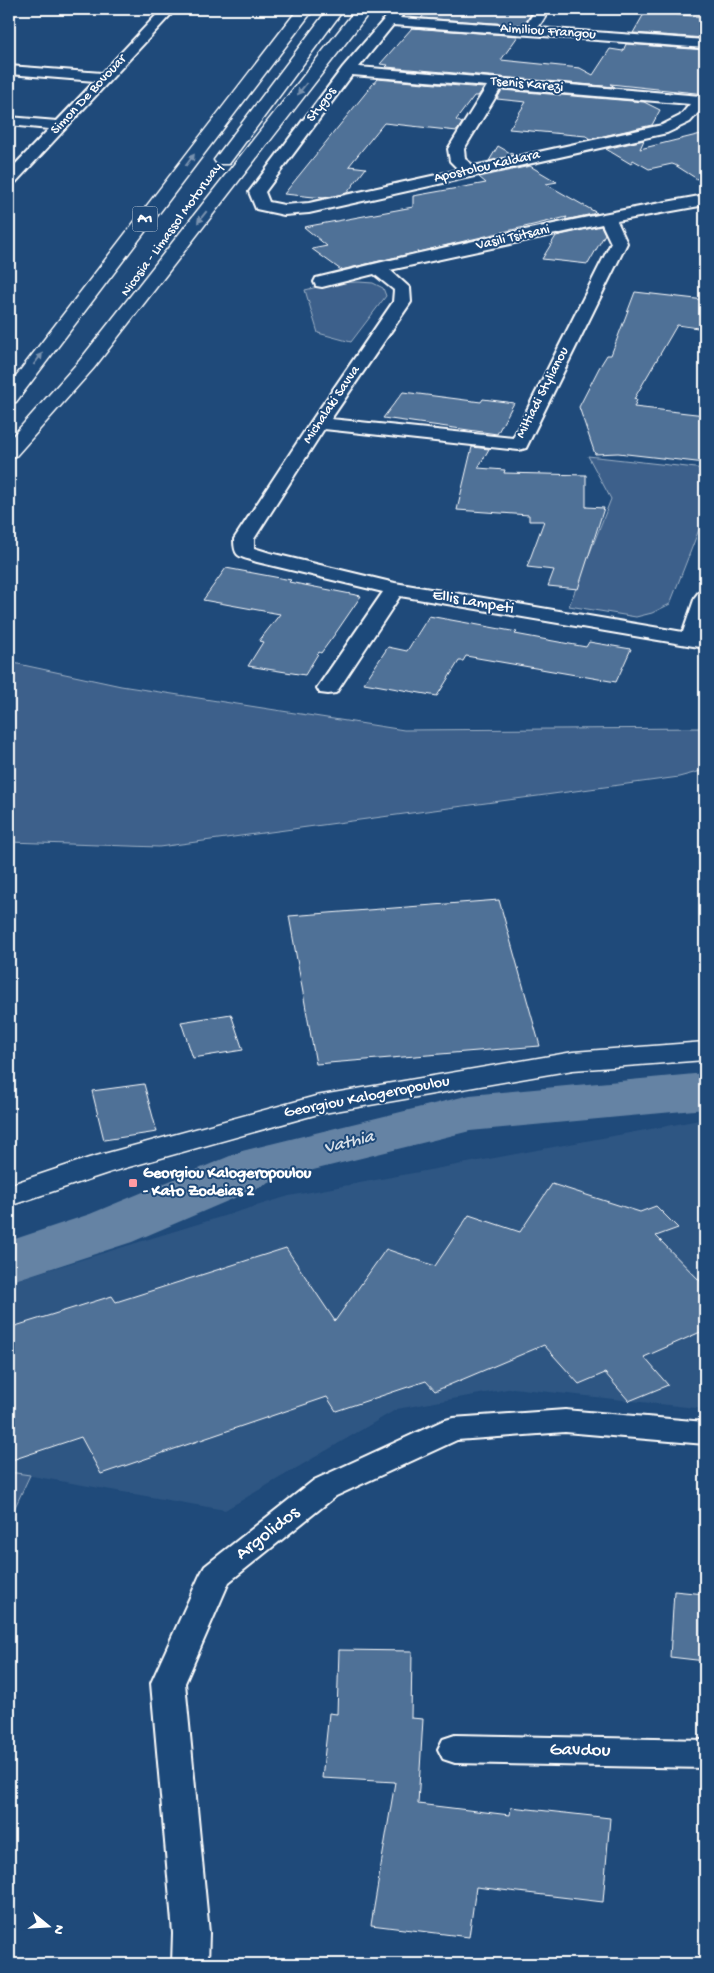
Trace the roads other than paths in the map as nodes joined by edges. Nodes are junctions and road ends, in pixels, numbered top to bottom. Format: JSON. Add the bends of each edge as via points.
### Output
{"nodes":[{"id":1,"x":169,"y":9,"type":"edge"},
{"id":2,"x":294,"y":9,"type":"edge"},
{"id":3,"x":306,"y":9,"type":"edge"},
{"id":4,"x":336,"y":9,"type":"edge"},
{"id":5,"x":356,"y":9,"type":"edge"},
{"id":6,"x":364,"y":9,"type":"edge"},
{"id":7,"x":543,"y":9,"type":"edge"},
{"id":8,"x":395,"y":15,"type":"edge"},
{"id":9,"x":530,"y":30,"type":"junction"},
{"id":10,"x":281,"y":40,"type":"junction"},
{"id":11,"x":705,"y":44,"type":"edge"},
{"id":12,"x":9,"y":70,"type":"edge"},
{"id":13,"x":348,"y":70,"type":"junction"},
{"id":14,"x":106,"y":78,"type":"junction"},
{"id":15,"x":497,"y":82,"type":"junction"},
{"id":16,"x":703,"y":100,"type":"edge"},
{"id":17,"x":259,"y":111,"type":"junction"},
{"id":18,"x":9,"y":121,"type":"edge"},
{"id":19,"x":61,"y":126,"type":"junction"},
{"id":20,"x":470,"y":171,"type":"junction"},
{"id":21,"x":9,"y":180,"type":"edge"},
{"id":22,"x":705,"y":200,"type":"edge"},
{"id":23,"x":262,"y":206,"type":"joint"},
{"id":24,"x":607,"y":217,"type":"junction"},
{"id":25,"x":377,"y":268,"type":"junction"},
{"id":26,"x":322,"y":282,"type":"dead end"},
{"id":27,"x":9,"y":398,"type":"edge"},
{"id":28,"x":319,"y":423,"type":"junction"},
{"id":29,"x":9,"y":452,"type":"edge"},
{"id":30,"x":244,"y":551,"type":"joint"},
{"id":31,"x":395,"y":590,"type":"junction"},
{"id":32,"x":705,"y":597,"type":"edge"},
{"id":33,"x":698,"y":641,"type":"edge"},
{"id":34,"x":328,"y":688,"type":"dead end"},
{"id":35,"x":705,"y":1051,"type":"edge"},
{"id":36,"x":9,"y":1196,"type":"edge"},
{"id":37,"x":705,"y":1433,"type":"edge"},
{"id":38,"x":455,"y":1749,"type":"dead end"},
{"id":39,"x":705,"y":1754,"type":"edge"},
{"id":40,"x":190,"y":1964,"type":"edge"}],
"edges":[{"from":1,"to":14,"type":"street","name":"Simon De Bovouar"},
{"from":2,"to":10,"type":"main road"},
{"from":3,"to":10,"type":"main road","name":"Nicosia - Limassol Motorway","number":"A1"},
{"from":4,"to":17,"type":"main road","name":"Nicosia - Limassol Motorway","number":"A1"},
{"from":5,"to":17,"type":"main road"},
{"from":6,"to":29,"type":"main road","one_way":true,"via":[[87,364]]},
{"from":7,"to":9,"type":"street"},
{"from":8,"to":9,"type":"street","name":"Aimiliou Frangou"},
{"from":8,"to":13,"type":"street","name":"Stygos"},
{"from":9,"to":11,"type":"street","name":"Aimiliou Frangou"},
{"from":27,"to":10,"type":"main road","name":"Nicosia - Limassol Motorway","number":"A1","one_way":true},
{"from":12,"to":14,"type":"street"},
{"from":13,"to":15,"type":"street","name":"Tsenis Karezi"},
{"from":13,"to":23,"type":"street","name":"Stygos","via":[[257,192]]},
{"from":14,"to":19,"type":"street","name":"Simon De Bovouar"},
{"from":15,"to":16,"type":"street","name":"Tsenis Karezi"},
{"from":15,"to":20,"type":"street","via":[[456,149],[458,161]]},
{"from":16,"to":20,"type":"street","name":"Apostolou Kaldara","via":[[685,119],[667,128]]},
{"from":17,"to":29,"type":"main road","name":"Nicosia - Limassol Motorway","number":"A1"},
{"from":18,"to":19,"type":"street"},
{"from":19,"to":21,"type":"street","name":"Simon De Bovouar"},
{"from":20,"to":23,"type":"street","name":"Apostolou Kaldara","via":[[309,208],[284,210]]},
{"from":22,"to":24,"type":"street","name":"Vasili Tsitsani"},
{"from":24,"to":25,"type":"street","name":"Vasili Tsitsani"},
{"from":24,"to":28,"type":"street","name":"Miltiadi Stylianou","via":[[619,243],[519,444]]},
{"from":25,"to":26,"type":"street","name":"Vasili Tsitsani"},
{"from":25,"to":28,"type":"street","name":"Michalaki Savva","via":[[402,288],[402,302]]},
{"from":28,"to":30,"type":"street","name":"Michalaki Savva","via":[[244,539]]},
{"from":30,"to":31,"type":"street","name":"Ellis Lampeti"},
{"from":31,"to":33,"type":"street","name":"Ellis Lampeti"},
{"from":31,"to":34,"type":"street"},
{"from":32,"to":33,"type":"street"},
{"from":35,"to":36,"type":"main road","name":"Georgiou Kalogeropoulou","via":[[573,1061],[316,1105],[100,1165]]},
{"from":37,"to":40,"type":"street","name":"Argolidos","via":[[565,1421],[453,1430],[325,1488],[216,1574],[168,1683],[191,1933]]},
{"from":38,"to":39,"type":"street","name":"Gavdou"}]}
